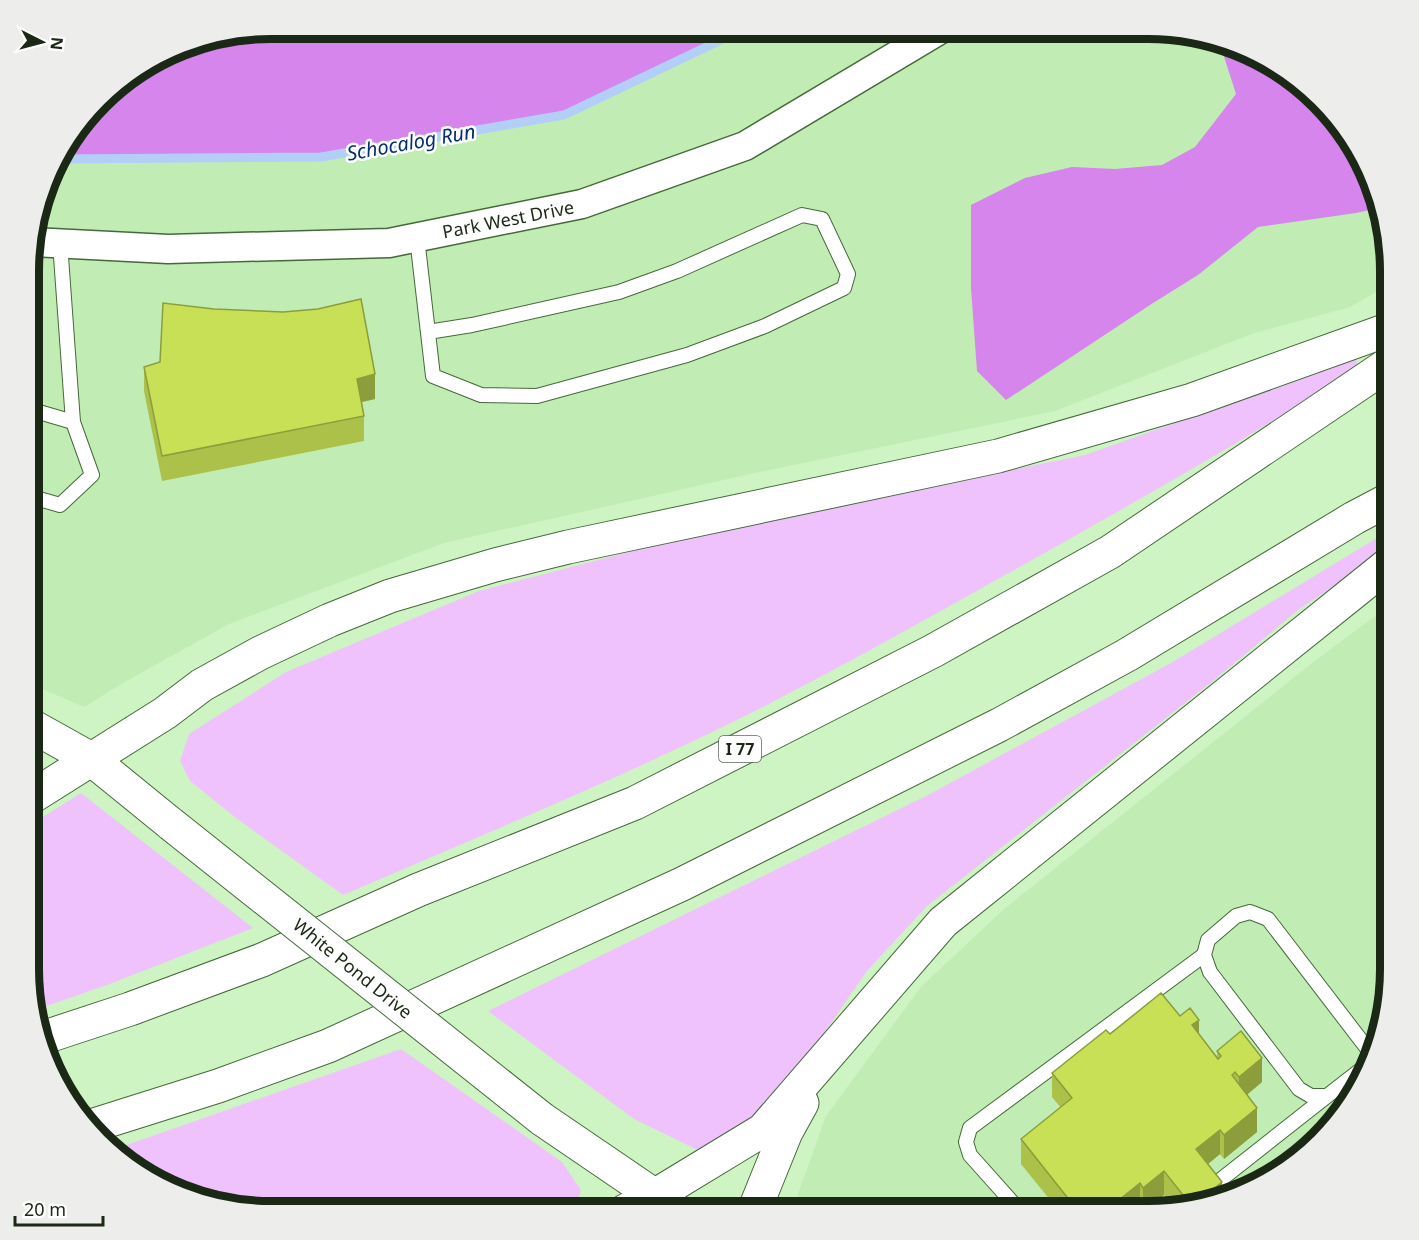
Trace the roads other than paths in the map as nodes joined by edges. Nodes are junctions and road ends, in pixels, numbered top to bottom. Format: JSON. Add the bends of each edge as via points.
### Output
{"nodes":[{"id":1,"x":924,"y":39,"type":"edge"},
{"id":2,"x":417,"y":238,"type":"junction"},
{"id":3,"x":46,"y":243,"type":"edge"},
{"id":4,"x":428,"y":332,"type":"junction"},
{"id":5,"x":1380,"y":333,"type":"edge"},
{"id":6,"x":1380,"y":370,"type":"edge"},
{"id":7,"x":39,"y":413,"type":"edge"},
{"id":8,"x":73,"y":422,"type":"junction"},
{"id":9,"x":39,"y":499,"type":"edge"},
{"id":10,"x":1380,"y":505,"type":"edge"},
{"id":11,"x":1380,"y":571,"type":"edge"},
{"id":12,"x":39,"y":730,"type":"edge"},
{"id":13,"x":91,"y":759,"type":"junction"},
{"id":14,"x":39,"y":792,"type":"edge"},
{"id":15,"x":1204,"y":956,"type":"junction"},
{"id":16,"x":49,"y":1036,"type":"edge"},
{"id":17,"x":1366,"y":1047,"type":"edge"},
{"id":18,"x":828,"y":1055,"type":"junction"},
{"id":19,"x":1354,"y":1075,"type":"edge"},
{"id":20,"x":1327,"y":1096,"type":"junction"},
{"id":21,"x":99,"y":1124,"type":"edge"},
{"id":22,"x":1209,"y":1189,"type":"edge"},
{"id":23,"x":664,"y":1201,"type":"edge"},
{"id":24,"x":670,"y":1201,"type":"edge"},
{"id":25,"x":758,"y":1201,"type":"edge"},
{"id":26,"x":1011,"y":1201,"type":"edge"}],
"edges":[{"from":1,"to":2,"type":"street","name":"Park West Drive","via":[[745,146],[582,204]]},
{"from":2,"to":3,"type":"street","name":"Park West Drive","via":[[389,243],[168,249]]},
{"from":2,"to":4,"type":"lane"},
{"from":3,"to":8,"type":"lane"},
{"from":4,"to":4,"type":"lane","via":[[433,376],[481,396],[537,396],[687,355],[765,326],[844,288],[848,274],[822,219],[802,215],[677,272],[619,292]]},
{"from":5,"to":13,"type":"main road","via":[[1192,400],[998,456],[568,547],[390,596],[260,653]]},
{"from":6,"to":16,"type":"main road","number":"I 77","via":[[1110,552],[933,651],[635,803],[418,890],[262,960]]},
{"from":7,"to":8,"type":"lane"},
{"from":8,"to":9,"type":"lane","via":[[92,475],[60,506]]},
{"from":10,"to":21,"type":"main road","via":[[1127,655],[999,725],[703,874],[328,1046]]},
{"from":11,"to":18,"type":"main road","via":[[943,922]]},
{"from":12,"to":13,"type":"main road","name":"White Pond Drive"},
{"from":13,"to":14,"type":"main road"},
{"from":13,"to":23,"type":"main road","name":"White Pond Drive","bridge":true,"via":[[542,1119]]},
{"from":15,"to":17,"type":"lane","via":[[1208,940],[1236,916],[1250,912],[1268,919]]},
{"from":15,"to":20,"type":"lane","via":[[1210,972],[1299,1089],[1311,1096]]},
{"from":15,"to":26,"type":"lane","via":[[970,1128],[966,1142],[970,1155]]},
{"from":18,"to":24,"type":"main road","via":[[763,1130]]},
{"from":18,"to":25,"type":"main road","via":[[786,1132]]},
{"from":19,"to":20,"type":"lane"},
{"from":20,"to":22,"type":"lane"}]}
